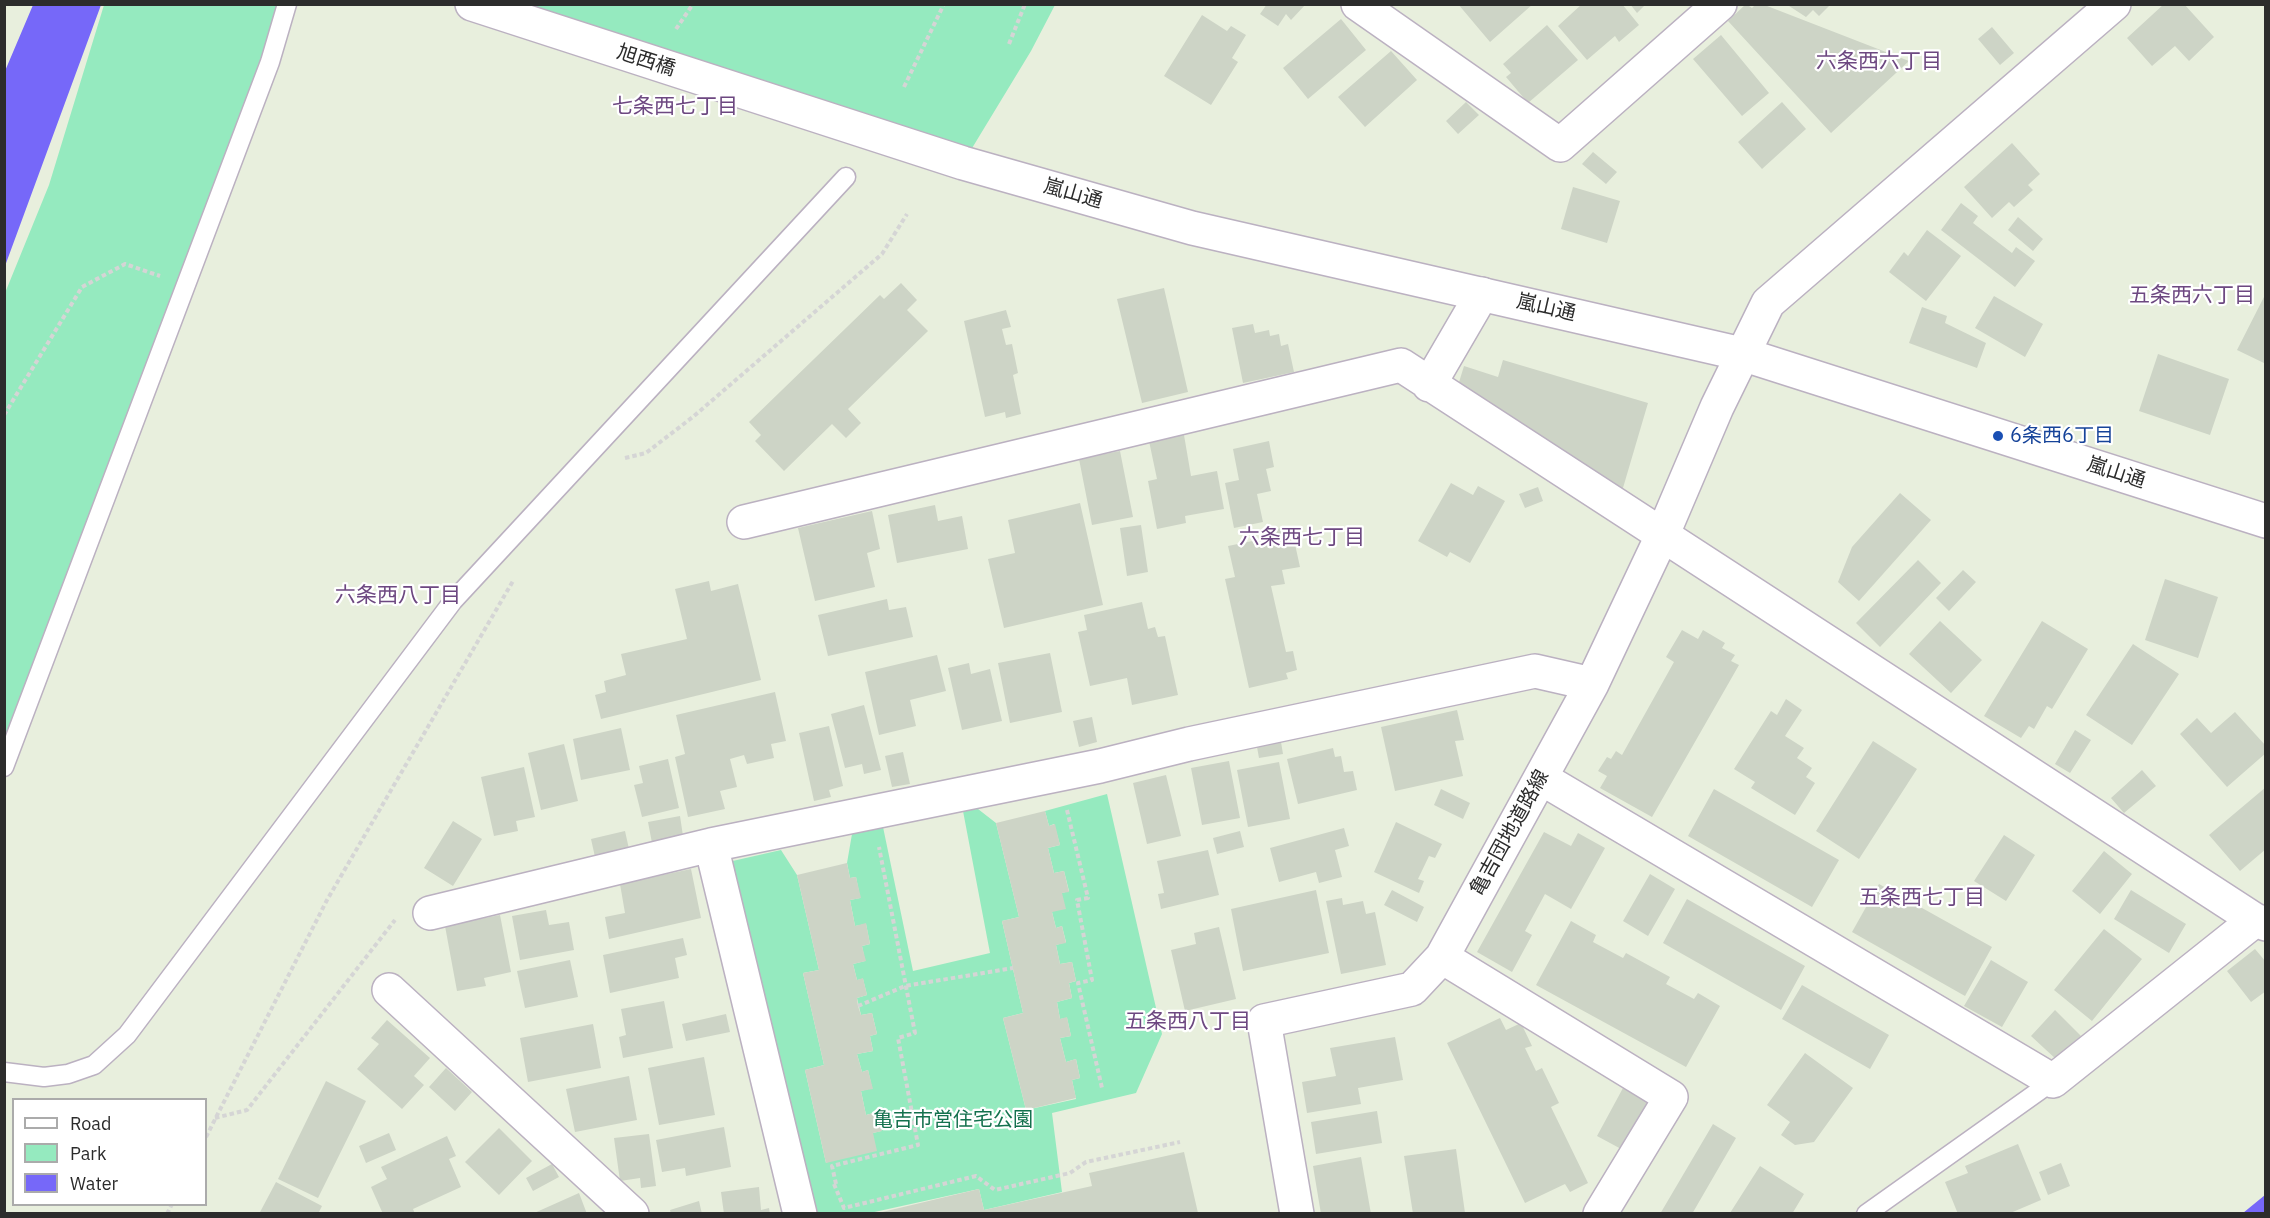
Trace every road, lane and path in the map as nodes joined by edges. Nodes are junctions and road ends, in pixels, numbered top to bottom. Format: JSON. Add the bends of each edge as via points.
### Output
{"nodes":[{"id":1,"x":287,"y":4,"type":"edge"},
{"id":2,"x":472,"y":4,"type":"edge"},
{"id":3,"x":693,"y":4,"type":"edge"},
{"id":4,"x":944,"y":4,"type":"edge"},
{"id":5,"x":1025,"y":4,"type":"edge"},
{"id":6,"x":1358,"y":4,"type":"edge"},
{"id":7,"x":1720,"y":4,"type":"edge"},
{"id":8,"x":2114,"y":4,"type":"edge"},
{"id":9,"x":676,"y":29,"type":"dead end"},
{"id":10,"x":1009,"y":45,"type":"dead end"},
{"id":11,"x":904,"y":87,"type":"dead end"},
{"id":12,"x":820,"y":117,"type":"joint"},
{"id":13,"x":846,"y":177,"type":"dead end"},
{"id":14,"x":907,"y":214,"type":"dead end"},
{"id":15,"x":186,"y":286,"type":"junction"},
{"id":16,"x":1482,"y":294,"type":"junction"},
{"id":17,"x":1742,"y":354,"type":"junction"},
{"id":18,"x":1430,"y":385,"type":"junction"},
{"id":19,"x":4,"y":416,"type":"edge"},
{"id":20,"x":578,"y":469,"type":"junction"},
{"id":21,"x":2265,"y":521,"type":"edge"},
{"id":22,"x":744,"y":522,"type":"dead end"},
{"id":23,"x":1662,"y":536,"type":"junction"},
{"id":24,"x":518,"y":572,"type":"dead end"},
{"id":25,"x":1592,"y":684,"type":"junction"},
{"id":26,"x":4,"y":767,"type":"edge"},
{"id":27,"x":1058,"y":774,"type":"junction"},
{"id":28,"x":1541,"y":778,"type":"junction"},
{"id":29,"x":873,"y":811,"type":"junction"},
{"id":30,"x":711,"y":845,"type":"junction"},
{"id":31,"x":430,"y":913,"type":"joint"},
{"id":32,"x":2260,"y":922,"type":"edge"},
{"id":33,"x":1442,"y":957,"type":"junction"},
{"id":34,"x":1013,"y":968,"type":"dead end"},
{"id":35,"x":905,"y":986,"type":"junction"},
{"id":36,"x":389,"y":990,"type":"dead end"},
{"id":37,"x":858,"y":1006,"type":"dead end"},
{"id":38,"x":4,"y":1072,"type":"edge"},
{"id":39,"x":2053,"y":1081,"type":"junction"},
{"id":40,"x":1102,"y":1088,"type":"dead end"},
{"id":41,"x":215,"y":1118,"type":"junction"},
{"id":42,"x":207,"y":1135,"type":"edge"},
{"id":43,"x":1180,"y":1142,"type":"dead end"},
{"id":44,"x":836,"y":1184,"type":"junction"},
{"id":45,"x":798,"y":1204,"type":"edge"},
{"id":46,"x":632,"y":1214,"type":"edge"},
{"id":47,"x":1297,"y":1214,"type":"edge"},
{"id":48,"x":1600,"y":1214,"type":"edge"},
{"id":49,"x":1866,"y":1214,"type":"edge"}],
"edges":[{"from":1,"to":15,"type":"lane","via":[[270,62]]},
{"from":2,"to":12,"type":"street","name":"旭西橋"},
{"from":3,"to":9,"type":"path"},
{"from":4,"to":11,"type":"path"},
{"from":5,"to":10,"type":"path"},
{"from":6,"to":7,"type":"street","via":[[1560,145]]},
{"from":8,"to":17,"type":"street","name":"亀吉団地道路線","via":[[1768,303]]},
{"from":12,"to":16,"type":"street","name":"嵐山通","via":[[963,163],[1192,228]]},
{"from":13,"to":20,"type":"lane"},
{"from":14,"to":20,"type":"path","via":[[882,254],[685,424],[646,453]]},
{"from":15,"to":19,"type":"path","via":[[124,264],[82,286]]},
{"from":15,"to":26,"type":"lane"},
{"from":16,"to":17,"type":"street","name":"嵐山通"},
{"from":16,"to":18,"type":"street"},
{"from":17,"to":21,"type":"street","name":"嵐山通"},
{"from":17,"to":23,"type":"street","name":"亀吉団地道路線"},
{"from":18,"to":22,"type":"street","via":[[1401,365]]},
{"from":18,"to":23,"type":"street"},
{"from":20,"to":38,"type":"lane","via":[[453,601],[127,1035],[94,1065],[68,1074],[44,1077]]},
{"from":23,"to":25,"type":"street","name":"亀吉団地道路線"},
{"from":23,"to":32,"type":"street"},
{"from":24,"to":41,"type":"path","via":[[327,900]]},
{"from":25,"to":27,"type":"street","via":[[1535,670]]},
{"from":25,"to":28,"type":"street","name":"亀吉団地道路線"},
{"from":27,"to":29,"type":"street"},
{"from":27,"to":40,"type":"path","via":[[1088,897],[1077,900],[1092,980],[1078,983]]},
{"from":28,"to":33,"type":"street","name":"亀吉団地道路線"},
{"from":28,"to":39,"type":"street"},
{"from":29,"to":30,"type":"street"},
{"from":29,"to":35,"type":"path"},
{"from":30,"to":31,"type":"street"},
{"from":30,"to":45,"type":"street"},
{"from":31,"to":41,"type":"path","via":[[397,918],[248,1110]]},
{"from":32,"to":39,"type":"street"},
{"from":33,"to":47,"type":"street","name":"亀吉団地道路線","via":[[1412,989],[1264,1021]]},
{"from":33,"to":48,"type":"street","via":[[1671,1097]]},
{"from":34,"to":35,"type":"path"},
{"from":35,"to":37,"type":"path"},
{"from":35,"to":44,"type":"path","via":[[915,1033],[898,1038],[918,1145],[832,1166]]},
{"from":36,"to":46,"type":"street"},
{"from":39,"to":49,"type":"lane"},
{"from":41,"to":42,"type":"path"},
{"from":43,"to":44,"type":"path","via":[[1086,1162],[1070,1173],[995,1190],[976,1176],[844,1208]]},
{"from":44,"to":45,"type":"path"}]}
